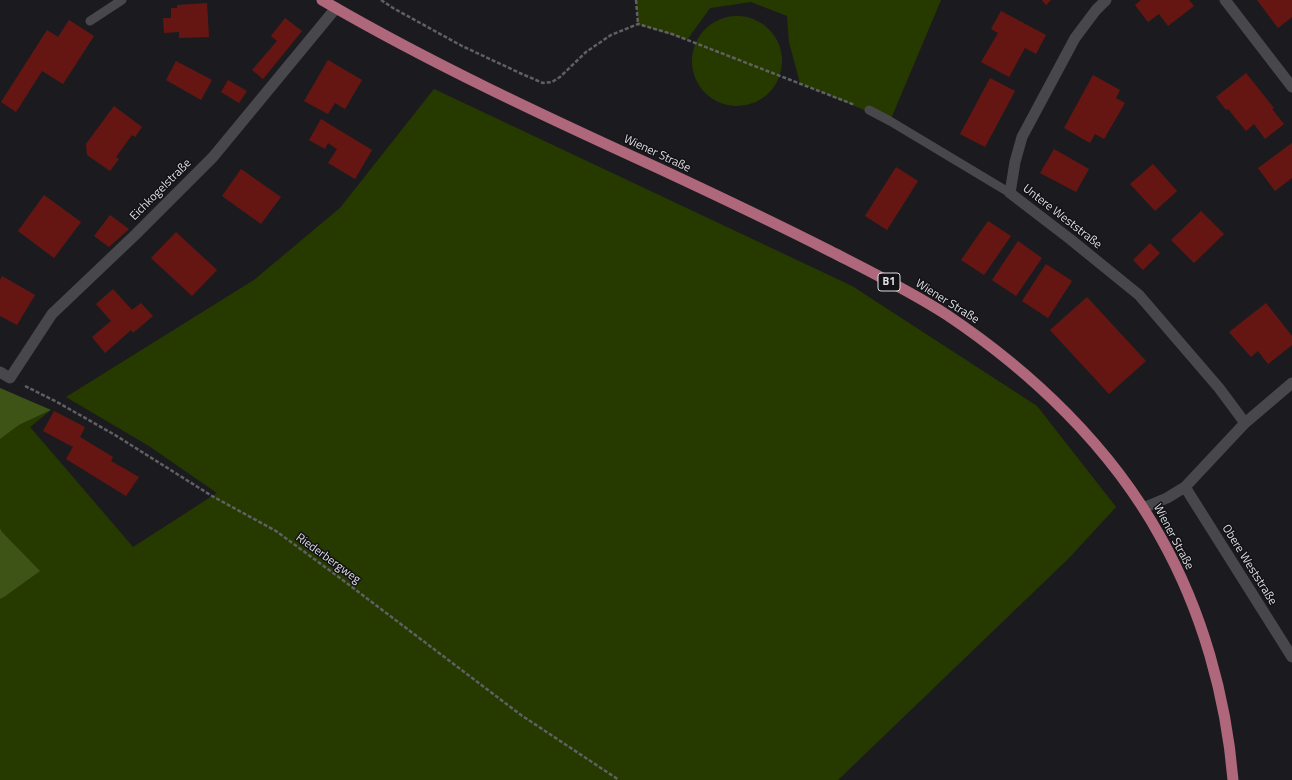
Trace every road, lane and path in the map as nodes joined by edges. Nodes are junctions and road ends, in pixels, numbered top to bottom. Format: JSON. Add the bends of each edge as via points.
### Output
{"nodes":[{"id":1,"x":122,"y":0,"type":"edge"},
{"id":2,"x":322,"y":0,"type":"edge"},
{"id":3,"x":381,"y":0,"type":"edge"},
{"id":4,"x":636,"y":0,"type":"edge"},
{"id":5,"x":1106,"y":0,"type":"edge"},
{"id":6,"x":1225,"y":0,"type":"edge"},
{"id":7,"x":336,"y":8,"type":"junction"},
{"id":8,"x":90,"y":21,"type":"dead end"},
{"id":9,"x":638,"y":24,"type":"junction"},
{"id":10,"x":1292,"y":87,"type":"edge"},
{"id":11,"x":869,"y":110,"type":"joint"},
{"id":12,"x":1010,"y":193,"type":"junction"},
{"id":13,"x":0,"y":372,"type":"edge"},
{"id":14,"x":10,"y":378,"type":"junction"},
{"id":15,"x":1292,"y":383,"type":"edge"},
{"id":16,"x":1245,"y":423,"type":"junction"},
{"id":17,"x":1185,"y":487,"type":"junction"},
{"id":18,"x":1143,"y":508,"type":"junction"},
{"id":19,"x":1292,"y":657,"type":"edge"},
{"id":20,"x":619,"y":780,"type":"edge"},
{"id":21,"x":1233,"y":780,"type":"edge"}],
"edges":[{"from":1,"to":8,"type":"lane"},
{"from":2,"to":7,"type":"main road","name":"Wiener Straße","number":"B1"},
{"from":3,"to":9,"type":"path","via":[[462,46],[543,82],[552,82],[586,52],[611,35]]},
{"from":4,"to":9,"type":"path"},
{"from":5,"to":12,"type":"street","name":"Untere Weststraße","via":[[1075,38],[1022,138]]},
{"from":6,"to":10,"type":"street"},
{"from":7,"to":14,"type":"street","name":"Eichkogelstraße","via":[[213,157],[52,314]]},
{"from":7,"to":18,"type":"main road","name":"Wiener Straße","number":"B1","via":[[568,127],[744,208],[868,270],[945,314],[1000,353],[1063,410],[1107,459]]},
{"from":9,"to":11,"type":"path","via":[[672,34]]},
{"from":11,"to":12,"type":"lane"},
{"from":12,"to":16,"type":"street","name":"Untere Weststraße","via":[[1139,295],[1219,388]]},
{"from":13,"to":14,"type":"street"},
{"from":14,"to":20,"type":"path","name":"Riederbergweg","via":[[108,431],[212,496],[276,531],[521,715]]},
{"from":15,"to":16,"type":"street"},
{"from":16,"to":17,"type":"street"},
{"from":17,"to":18,"type":"street"},
{"from":17,"to":19,"type":"street","name":"Obere Weststraße"},
{"from":18,"to":21,"type":"main road","name":"Wiener Straße","number":"B1","via":[[1176,568],[1204,637],[1222,705]]}]}
